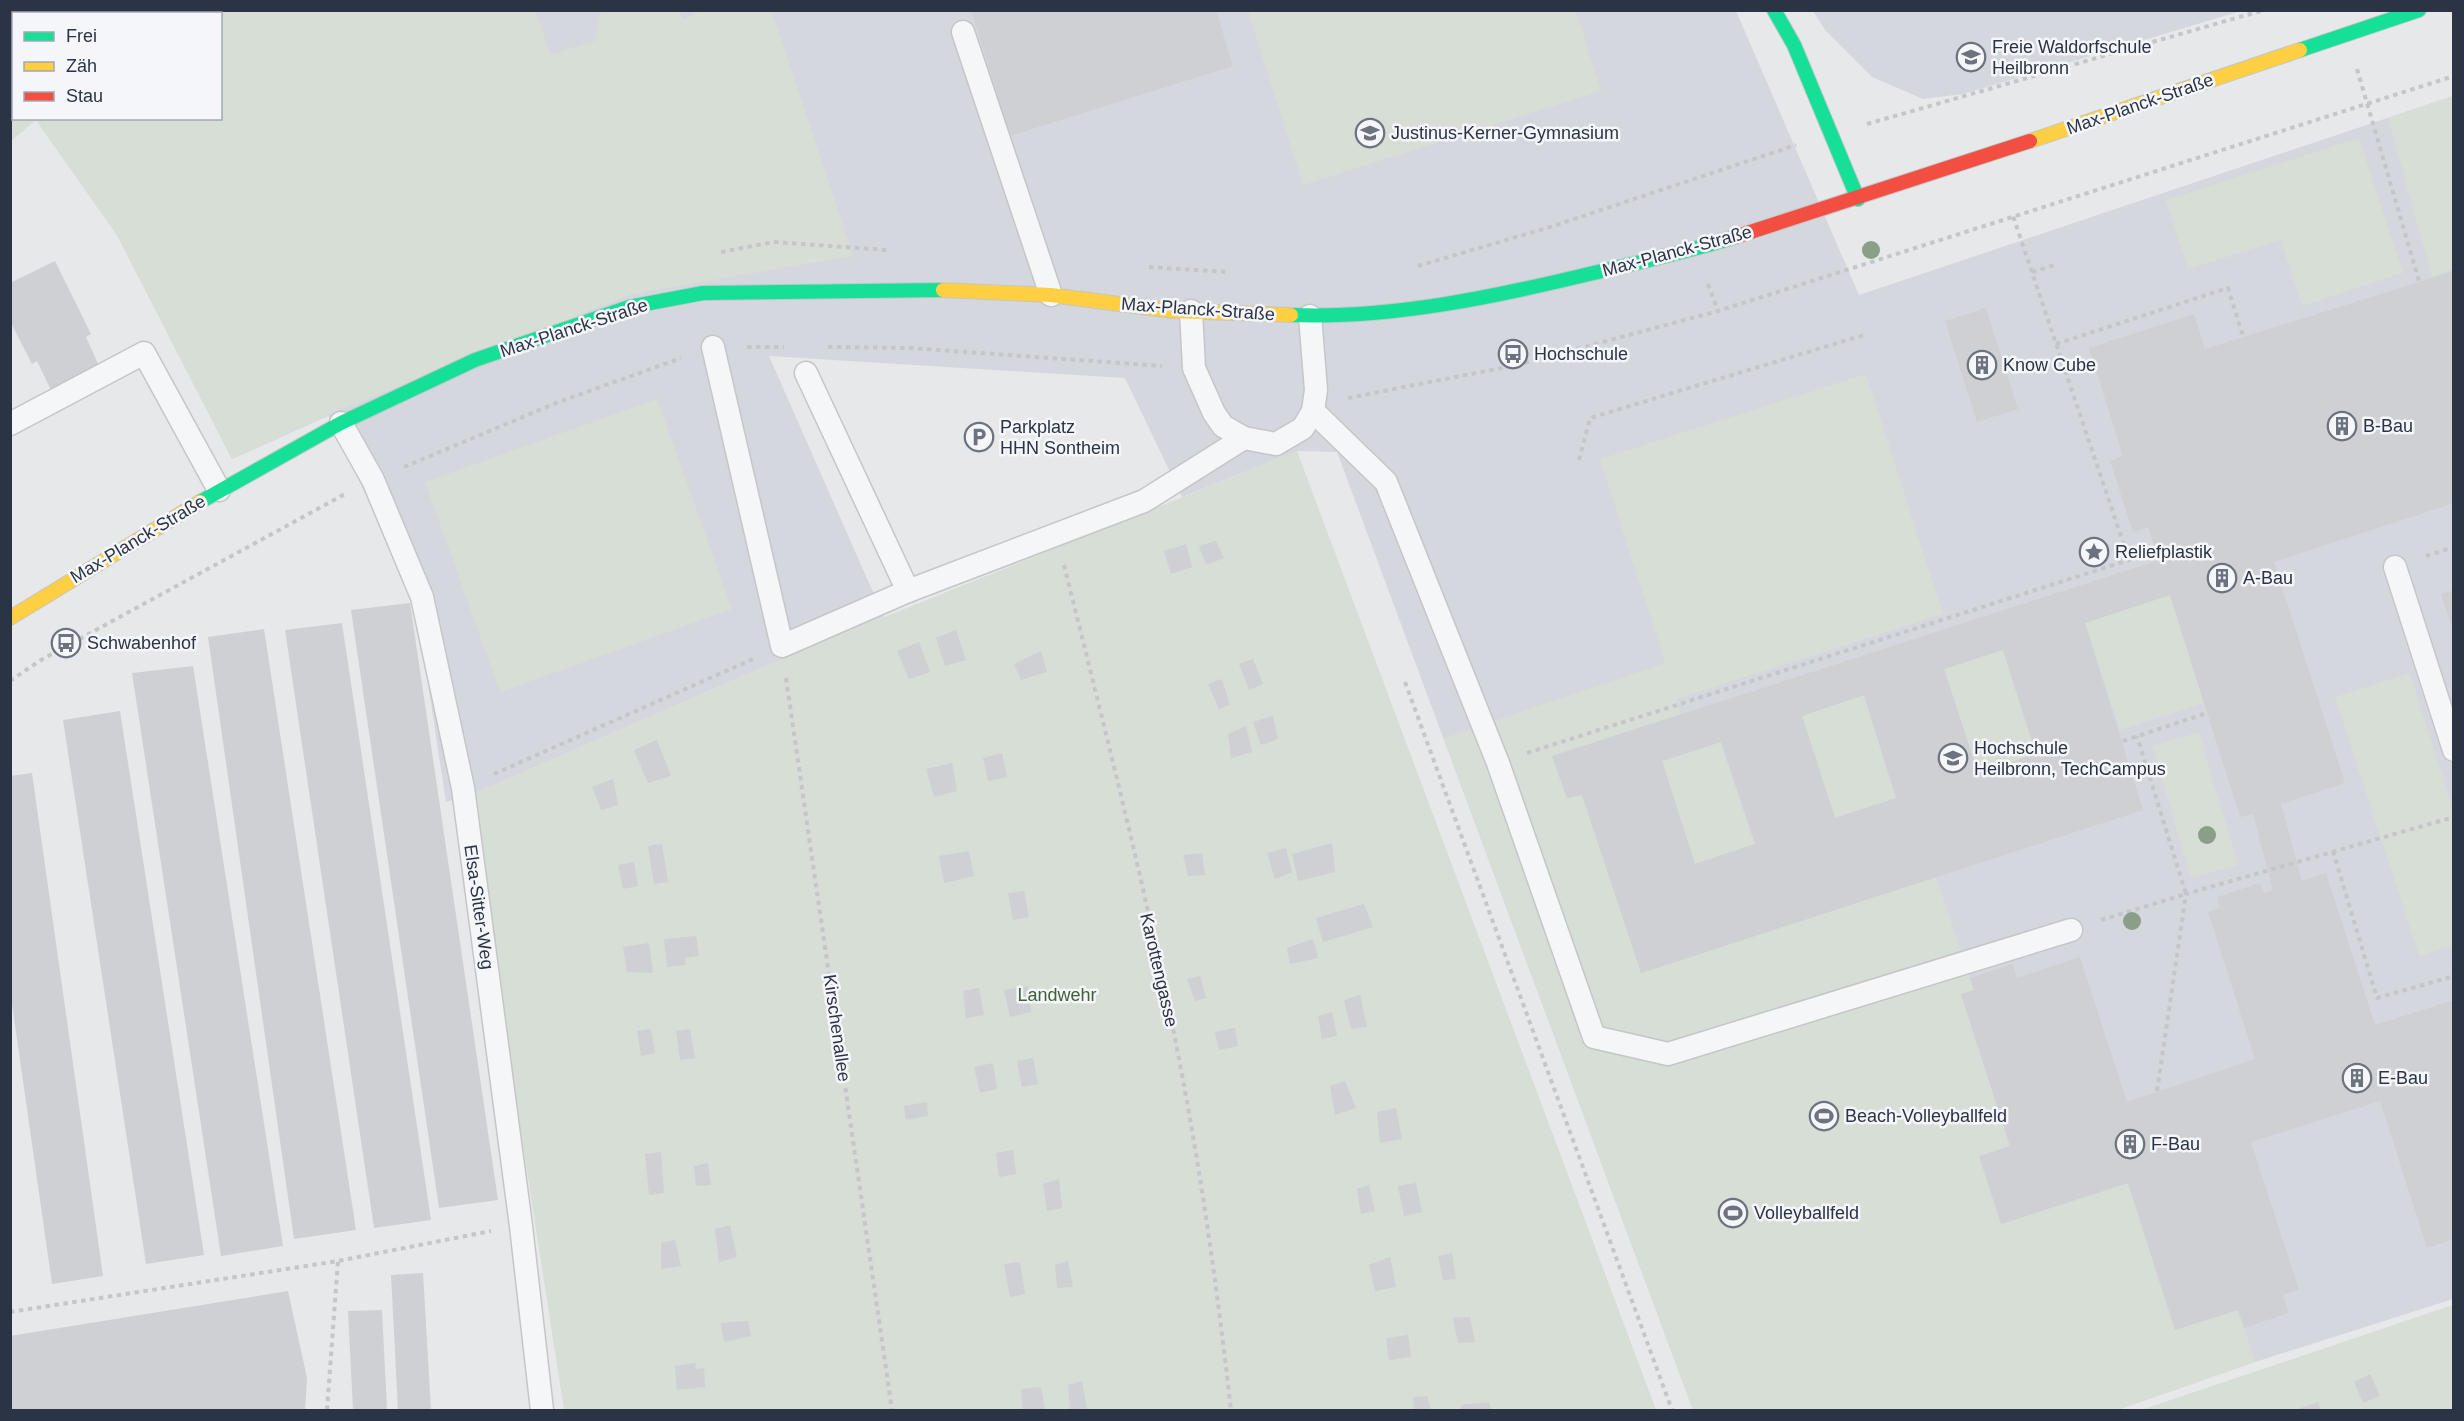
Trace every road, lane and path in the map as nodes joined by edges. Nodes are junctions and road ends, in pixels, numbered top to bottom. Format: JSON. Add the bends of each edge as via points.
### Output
{"nodes":[{"id":1,"x":1774,"y":10,"type":"edge"},
{"id":2,"x":2264,"y":10,"type":"edge"},
{"id":3,"x":2419,"y":10,"type":"edge"},
{"id":4,"x":963,"y":32,"type":"dead end"},
{"id":5,"x":2345,"y":34,"type":"junction"},
{"id":6,"x":2454,"y":76,"type":"edge"},
{"id":7,"x":2368,"y":105,"type":"junction"},
{"id":8,"x":1832,"y":134,"type":"junction"},
{"id":9,"x":1858,"y":199,"type":"junction"},
{"id":10,"x":2013,"y":216,"type":"junction"},
{"id":11,"x":897,"y":250,"type":"dead end"},
{"id":12,"x":716,"y":253,"type":"dead end"},
{"id":13,"x":2055,"y":265,"type":"dead end"},
{"id":14,"x":1145,"y":266,"type":"dead end"},
{"id":15,"x":1411,"y":268,"type":"dead end"},
{"id":16,"x":2032,"y":272,"type":"junction"},
{"id":17,"x":1239,"y":273,"type":"dead end"},
{"id":18,"x":2419,"y":281,"type":"dead end"},
{"id":19,"x":1051,"y":295,"type":"junction"},
{"id":20,"x":1191,"y":311,"type":"junction"},
{"id":21,"x":1310,"y":316,"type":"junction"},
{"id":22,"x":1864,"y":335,"type":"dead end"},
{"id":23,"x":2243,"y":336,"type":"dead end"},
{"id":24,"x":2056,"y":344,"type":"junction"},
{"id":25,"x":713,"y":347,"type":"joint"},
{"id":26,"x":794,"y":347,"type":"dead end"},
{"id":27,"x":817,"y":347,"type":"dead end"},
{"id":28,"x":2091,"y":365,"type":"dead end"},
{"id":29,"x":1194,"y":368,"type":"junction"},
{"id":30,"x":806,"y":373,"type":"dead end"},
{"id":31,"x":2066,"y":373,"type":"junction"},
{"id":32,"x":1314,"y":407,"type":"junction"},
{"id":33,"x":340,"y":423,"type":"junction"},
{"id":34,"x":10,"y":424,"type":"edge"},
{"id":35,"x":1244,"y":438,"type":"junction"},
{"id":36,"x":1579,"y":460,"type":"dead end"},
{"id":37,"x":219,"y":490,"type":"junction"},
{"id":38,"x":1056,"y":535,"type":"junction"},
{"id":39,"x":2395,"y":567,"type":"dead end"},
{"id":40,"x":908,"y":591,"type":"junction"},
{"id":41,"x":10,"y":618,"type":"edge"},
{"id":42,"x":782,"y":646,"type":"junction"},
{"id":43,"x":1406,"y":682,"type":"dead end"},
{"id":44,"x":2206,"y":713,"type":"dead end"},
{"id":45,"x":2137,"y":736,"type":"junction"},
{"id":46,"x":2123,"y":741,"type":"dead end"},
{"id":47,"x":2454,"y":750,"type":"edge"},
{"id":48,"x":1497,"y":763,"type":"junction"},
{"id":49,"x":463,"y":788,"type":"junction"},
{"id":50,"x":2454,"y":817,"type":"edge"},
{"id":51,"x":2333,"y":851,"type":"junction"},
{"id":52,"x":2186,"y":894,"type":"junction"},
{"id":53,"x":2071,"y":930,"type":"joint"},
{"id":54,"x":2454,"y":976,"type":"edge"},
{"id":55,"x":2157,"y":1091,"type":"dead end"},
{"id":56,"x":521,"y":1226,"type":"junction"},
{"id":57,"x":338,"y":1261,"type":"junction"},
{"id":58,"x":10,"y":1312,"type":"edge"},
{"id":59,"x":327,"y":1410,"type":"edge"},
{"id":60,"x":542,"y":1410,"type":"edge"},
{"id":61,"x":892,"y":1410,"type":"edge"},
{"id":62,"x":1231,"y":1410,"type":"edge"},
{"id":63,"x":1672,"y":1410,"type":"edge"}],
"edges":[{"from":1,"to":8,"type":"street","via":[[1794,45]]},
{"from":2,"to":8,"type":"path"},
{"from":3,"to":5,"type":"street","name":"Max-Planck-Straße"},
{"from":4,"to":19,"type":"lane"},
{"from":5,"to":7,"type":"path"},
{"from":5,"to":9,"type":"street","name":"Max-Planck-Straße"},
{"from":6,"to":7,"type":"path"},
{"from":7,"to":10,"type":"path"},
{"from":7,"to":18,"type":"path"},
{"from":8,"to":9,"type":"street"},
{"from":8,"to":15,"type":"path","via":[[1550,227]]},
{"from":9,"to":21,"type":"street","name":"Max-Planck-Straße","via":[[1696,249],[1506,294],[1411,308]]},
{"from":10,"to":16,"type":"path"},
{"from":10,"to":32,"type":"path","via":[[1718,311],[1528,362]]},
{"from":11,"to":12,"type":"path","via":[[774,242]]},
{"from":13,"to":16,"type":"path"},
{"from":14,"to":17,"type":"path"},
{"from":16,"to":24,"type":"path"},
{"from":19,"to":20,"type":"street","name":"Max-Planck-Straße"},
{"from":19,"to":33,"type":"street","name":"Max-Planck-Straße","via":[[934,290],[703,293],[629,307],[476,360]]},
{"from":20,"to":21,"type":"street","name":"Max-Planck-Straße"},
{"from":20,"to":29,"type":"lane"},
{"from":21,"to":32,"type":"lane"},
{"from":22,"to":36,"type":"path","via":[[1590,418]]},
{"from":23,"to":24,"type":"path","via":[[2228,288]]},
{"from":24,"to":31,"type":"path"},
{"from":25,"to":26,"type":"path"},
{"from":25,"to":42,"type":"lane"},
{"from":27,"to":29,"type":"path","via":[[910,348]]},
{"from":28,"to":31,"type":"path"},
{"from":29,"to":35,"type":"lane","via":[[1223,426]]},
{"from":30,"to":40,"type":"lane"},
{"from":31,"to":48,"type":"path","via":[[2129,560]]},
{"from":32,"to":35,"type":"lane","via":[[1303,428],[1276,444]]},
{"from":32,"to":48,"type":"lane","via":[[1386,482]]},
{"from":33,"to":37,"type":"street","name":"Max-Planck-Straße"},
{"from":33,"to":49,"type":"lane","name":"Elsa-Sitter-Weg","via":[[373,480],[422,597]]},
{"from":34,"to":37,"type":"lane","via":[[144,353]]},
{"from":35,"to":38,"type":"lane","via":[[1144,501]]},
{"from":37,"to":41,"type":"street","name":"Max-Planck-Straße"},
{"from":38,"to":40,"type":"lane"},
{"from":38,"to":62,"type":"path","name":"Karottengasse","via":[[1108,742],[1180,1065]]},
{"from":39,"to":47,"type":"lane"},
{"from":40,"to":42,"type":"lane"},
{"from":42,"to":49,"type":"path"},
{"from":42,"to":61,"type":"path","name":"Kirschenallee"},
{"from":43,"to":63,"type":"path"},
{"from":44,"to":45,"type":"path"},
{"from":45,"to":46,"type":"path"},
{"from":45,"to":52,"type":"path"},
{"from":48,"to":53,"type":"lane","via":[[1594,1036],[1668,1054]]},
{"from":49,"to":56,"type":"lane","name":"Elsa-Sitter-Weg"},
{"from":50,"to":51,"type":"path"},
{"from":51,"to":52,"type":"path"},
{"from":51,"to":54,"type":"path","via":[[2377,998]]},
{"from":52,"to":53,"type":"path"},
{"from":52,"to":55,"type":"path"},
{"from":56,"to":57,"type":"path"},
{"from":56,"to":60,"type":"lane","name":"Elsa-Sitter-Weg"},
{"from":57,"to":58,"type":"path"},
{"from":57,"to":59,"type":"path"}]}
